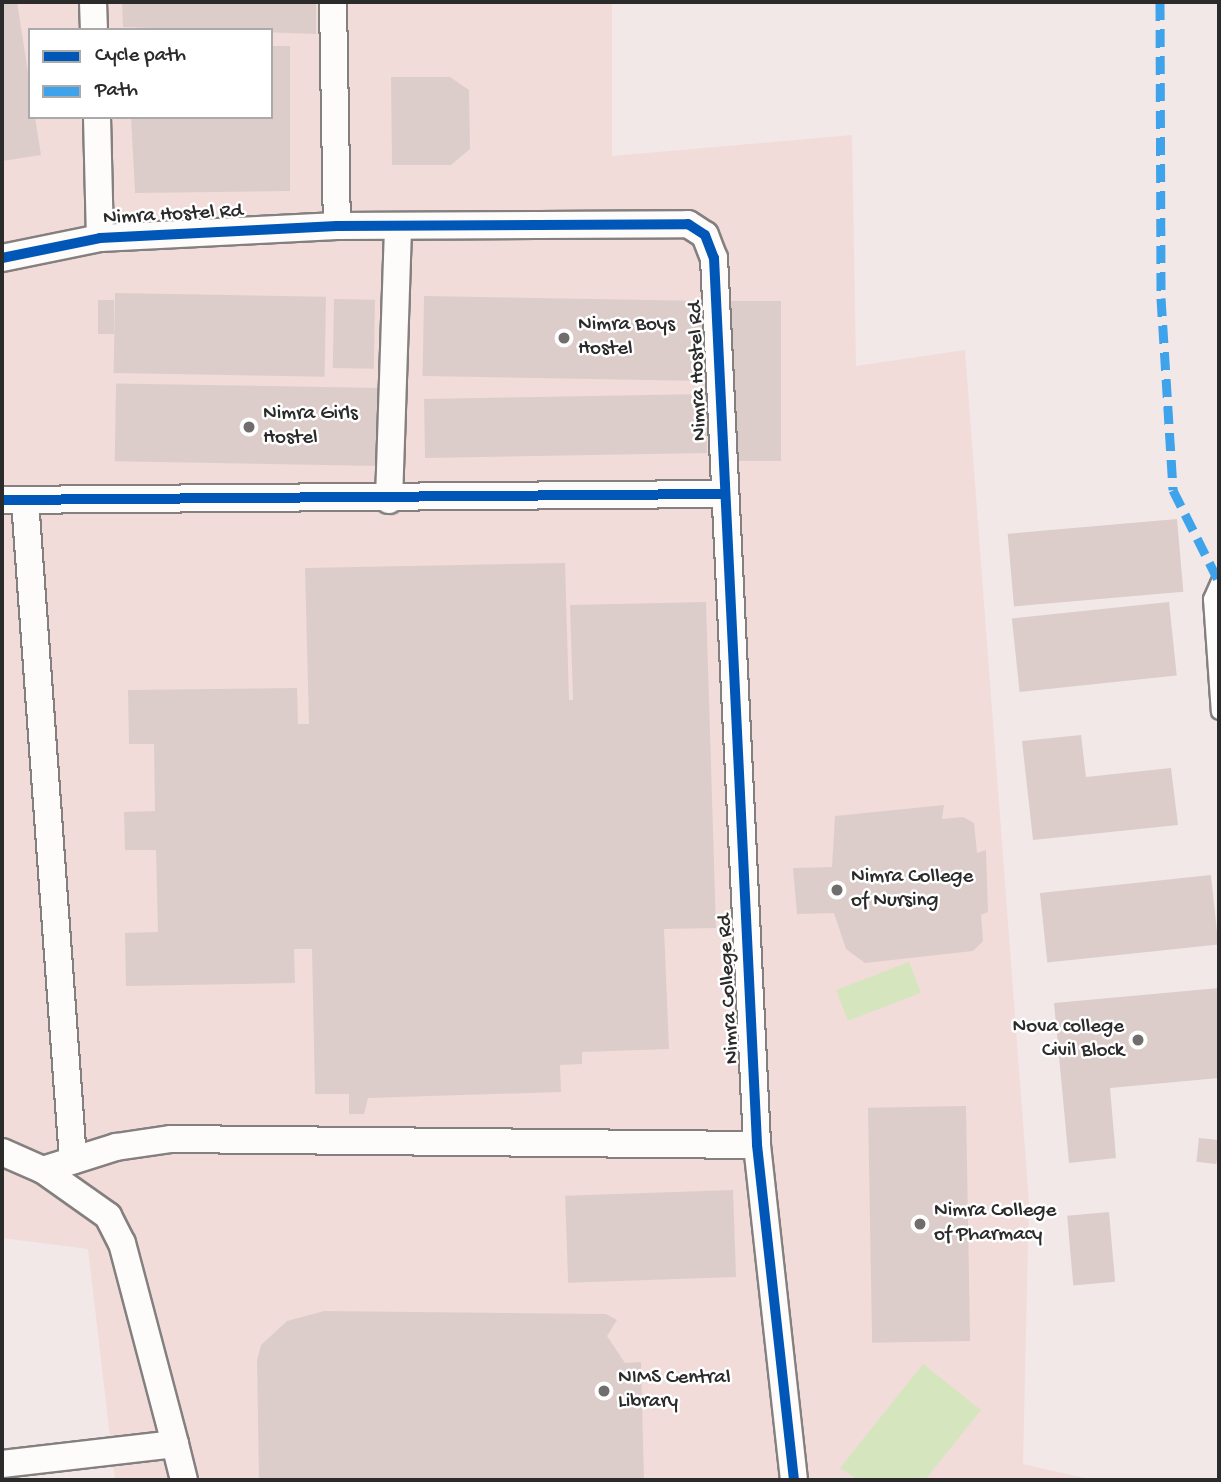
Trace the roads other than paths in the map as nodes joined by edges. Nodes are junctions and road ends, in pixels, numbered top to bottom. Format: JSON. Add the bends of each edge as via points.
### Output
{"nodes":[{"id":1,"x":93,"y":2,"type":"edge"},
{"id":2,"x":333,"y":2,"type":"edge"},
{"id":3,"x":94,"y":28,"type":"edge"},
{"id":4,"x":97,"y":119,"type":"edge"},
{"id":5,"x":337,"y":226,"type":"junction"},
{"id":6,"x":398,"y":228,"type":"junction"},
{"id":7,"x":100,"y":238,"type":"junction"},
{"id":8,"x":2,"y":258,"type":"edge"},
{"id":9,"x":724,"y":494,"type":"junction"},
{"id":10,"x":389,"y":500,"type":"junction"},
{"id":11,"x":14,"y":501,"type":"edge"},
{"id":12,"x":1219,"y":582,"type":"edge"},
{"id":13,"x":1219,"y":712,"type":"edge"},
{"id":14,"x":757,"y":1145,"type":"junction"},
{"id":15,"x":2,"y":1152,"type":"edge"},
{"id":16,"x":74,"y":1160,"type":"junction"},
{"id":17,"x":43,"y":1170,"type":"junction"},
{"id":18,"x":175,"y":1444,"type":"junction"},
{"id":19,"x":2,"y":1464,"type":"edge"},
{"id":20,"x":184,"y":1480,"type":"edge"},
{"id":21,"x":794,"y":1480,"type":"edge"}],
"edges":[{"from":1,"to":3,"type":"street"},
{"from":2,"to":5,"type":"street"},
{"from":4,"to":7,"type":"street"},
{"from":5,"to":6,"type":"street","name":"Nimra Hostel Rd"},
{"from":5,"to":7,"type":"street","name":"Nimra Hostel Rd"},
{"from":6,"to":9,"type":"street","name":"Nimra Hostel Rd","via":[[688,224],[705,234],[713,258]]},
{"from":6,"to":10,"type":"street"},
{"from":7,"to":8,"type":"street","name":"Nimra Hostel Rd"},
{"from":9,"to":10,"type":"street"},
{"from":9,"to":14,"type":"street","name":"Nimra College Rd"},
{"from":10,"to":11,"type":"street"},
{"from":11,"to":16,"type":"street"},
{"from":12,"to":13,"type":"lane","via":[[1211,599]]},
{"from":14,"to":16,"type":"street","via":[[171,1139],[116,1147]]},
{"from":14,"to":21,"type":"street","name":"Nimra College Rd"},
{"from":15,"to":17,"type":"street"},
{"from":16,"to":17,"type":"street"},
{"from":17,"to":18,"type":"street","via":[[107,1216],[122,1243]]},
{"from":18,"to":19,"type":"street"},
{"from":18,"to":20,"type":"street"}]}
